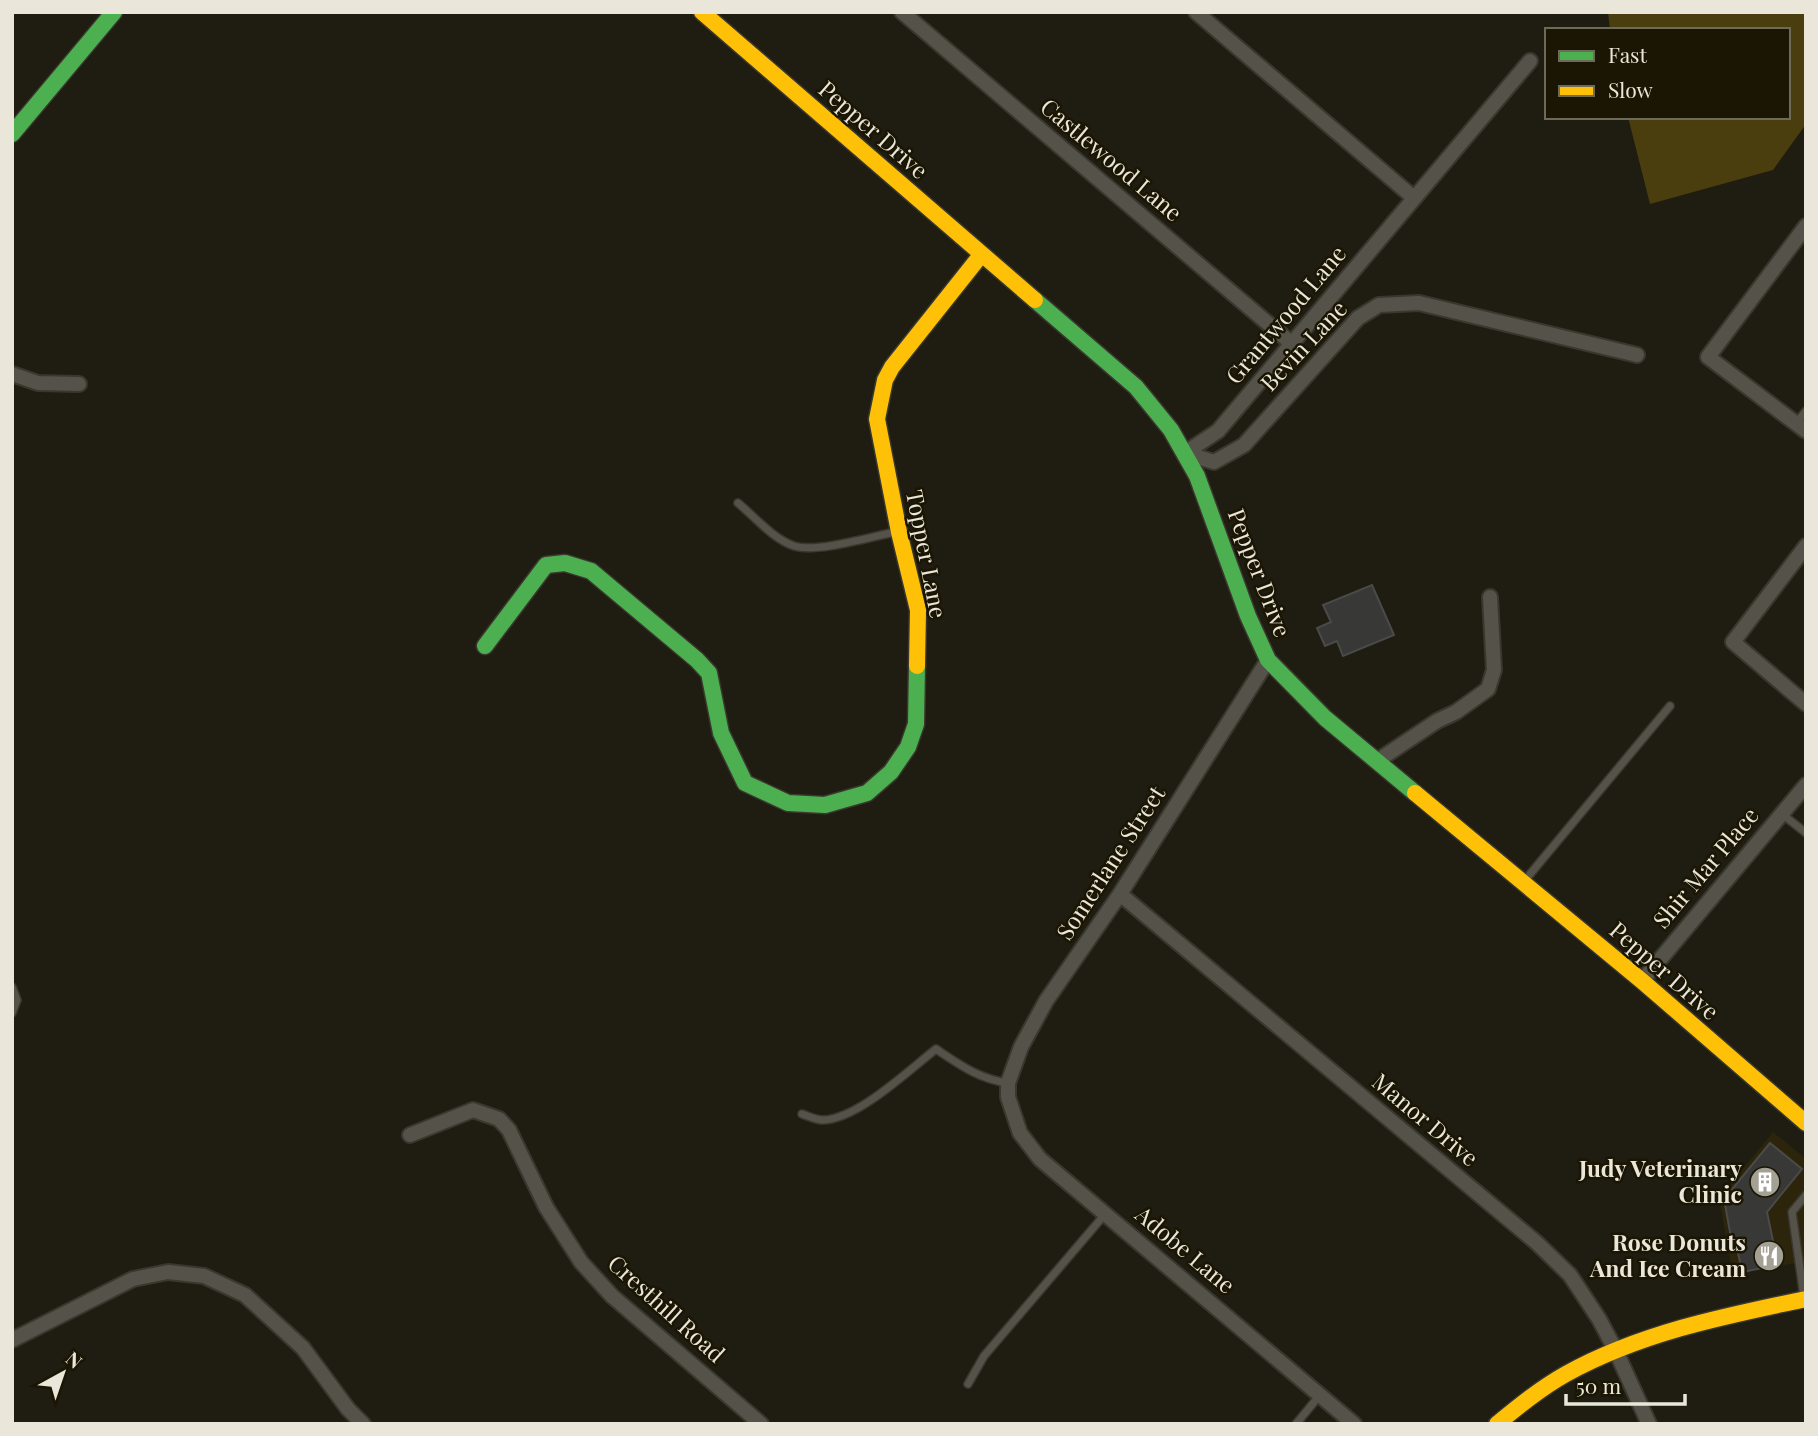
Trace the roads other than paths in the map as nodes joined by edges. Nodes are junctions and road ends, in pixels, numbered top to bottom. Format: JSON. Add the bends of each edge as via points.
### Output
{"nodes":[{"id":1,"x":114,"y":12,"type":"edge"},
{"id":2,"x":702,"y":12,"type":"edge"},
{"id":3,"x":902,"y":12,"type":"edge"},
{"id":4,"x":1196,"y":12,"type":"edge"},
{"id":5,"x":1530,"y":61,"type":"dead end"},
{"id":6,"x":12,"y":134,"type":"edge"},
{"id":7,"x":1414,"y":198,"type":"junction"},
{"id":8,"x":1806,"y":226,"type":"edge"},
{"id":9,"x":981,"y":255,"type":"junction"},
{"id":10,"x":1291,"y":343,"type":"junction"},
{"id":11,"x":1637,"y":355,"type":"dead end"},
{"id":12,"x":12,"y":374,"type":"edge"},
{"id":13,"x":79,"y":384,"type":"dead end"},
{"id":14,"x":1806,"y":411,"type":"edge"},
{"id":15,"x":1801,"y":427,"type":"edge"},
{"id":16,"x":1185,"y":453,"type":"junction"},
{"id":17,"x":738,"y":503,"type":"dead end"},
{"id":18,"x":899,"y":531,"type":"junction"},
{"id":19,"x":1806,"y":545,"type":"edge"},
{"id":20,"x":1490,"y":597,"type":"dead end"},
{"id":21,"x":485,"y":646,"type":"dead end"},
{"id":22,"x":1268,"y":660,"type":"junction"},
{"id":23,"x":1806,"y":704,"type":"edge"},
{"id":24,"x":1670,"y":706,"type":"dead end"},
{"id":25,"x":1377,"y":761,"type":"junction"},
{"id":26,"x":1806,"y":785,"type":"edge"},
{"id":27,"x":1782,"y":814,"type":"junction"},
{"id":28,"x":1806,"y":833,"type":"edge"},
{"id":29,"x":1523,"y":883,"type":"junction"},
{"id":30,"x":1120,"y":894,"type":"junction"},
{"id":31,"x":1642,"y":981,"type":"junction"},
{"id":32,"x":12,"y":987,"type":"edge"},
{"id":33,"x":12,"y":1013,"type":"edge"},
{"id":34,"x":1008,"y":1090,"type":"junction"},
{"id":35,"x":802,"y":1114,"type":"dead end"},
{"id":36,"x":1806,"y":1123,"type":"edge"},
{"id":37,"x":410,"y":1135,"type":"dead end"},
{"id":38,"x":1806,"y":1195,"type":"edge"},
{"id":39,"x":1106,"y":1213,"type":"junction"},
{"id":40,"x":1806,"y":1237,"type":"edge"},
{"id":41,"x":1796,"y":1240,"type":"junction"},
{"id":42,"x":1805,"y":1300,"type":"edge"},
{"id":43,"x":12,"y":1340,"type":"edge"},
{"id":44,"x":1615,"y":1349,"type":"junction"},
{"id":45,"x":968,"y":1384,"type":"dead end"},
{"id":46,"x":1320,"y":1395,"type":"junction"},
{"id":47,"x":363,"y":1424,"type":"edge"},
{"id":48,"x":761,"y":1424,"type":"edge"},
{"id":49,"x":1296,"y":1424,"type":"edge"},
{"id":50,"x":1354,"y":1424,"type":"edge"},
{"id":51,"x":1497,"y":1424,"type":"edge"},
{"id":52,"x":1649,"y":1424,"type":"edge"}],
"edges":[{"from":1,"to":6,"type":"street"},
{"from":2,"to":9,"type":"street","name":"Pepper Drive"},
{"from":3,"to":10,"type":"street","name":"Castlewood Lane"},
{"from":4,"to":7,"type":"street"},
{"from":5,"to":7,"type":"street","name":"Grantwood Lane"},
{"from":7,"to":10,"type":"street","name":"Grantwood Lane"},
{"from":8,"to":15,"type":"street","via":[[1708,357]]},
{"from":9,"to":16,"type":"street","name":"Pepper Drive","via":[[1136,387]]},
{"from":9,"to":18,"type":"street","name":"Topper Lane","via":[[885,380],[877,419]]},
{"from":10,"to":16,"type":"street","name":"Grantwood Lane","via":[[1218,431]]},
{"from":11,"to":16,"type":"street","name":"Bevin Lane","via":[[1419,303],[1379,305],[1357,318],[1244,445],[1214,461]]},
{"from":12,"to":13,"type":"street","via":[[38,383]]},
{"from":14,"to":15,"type":"lane"},
{"from":16,"to":22,"type":"street","name":"Pepper Drive","via":[[1208,500]]},
{"from":17,"to":18,"type":"lane","via":[[795,546],[814,548]]},
{"from":18,"to":21,"type":"street","name":"Topper Lane","via":[[918,609],[916,724],[908,747],[891,772],[867,793],[825,805],[788,803],[745,783],[721,733],[709,673],[591,571],[565,563],[547,565]]},
{"from":19,"to":23,"type":"street","via":[[1733,642]]},
{"from":20,"to":25,"type":"street","via":[[1494,670],[1488,689]]},
{"from":22,"to":25,"type":"street","name":"Pepper Drive","via":[[1325,718]]},
{"from":22,"to":30,"type":"street","name":"Somerlane Street"},
{"from":24,"to":29,"type":"lane"},
{"from":25,"to":29,"type":"street","name":"Pepper Drive"},
{"from":26,"to":27,"type":"street","name":"Shir Mar Place"},
{"from":27,"to":28,"type":"lane"},
{"from":27,"to":31,"type":"street","name":"Shir Mar Place"},
{"from":29,"to":31,"type":"street","name":"Pepper Drive"},
{"from":30,"to":34,"type":"street","name":"Somerlane Street","via":[[1046,1000],[1021,1047]]},
{"from":30,"to":44,"type":"street","name":"Manor Drive","via":[[1537,1243],[1570,1275]]},
{"from":31,"to":36,"type":"street","name":"Pepper Drive"},
{"from":32,"to":33,"type":"lane","via":[[17,1000]]},
{"from":34,"to":35,"type":"lane","via":[[971,1073],[936,1049],[871,1100],[837,1117],[821,1120]]},
{"from":34,"to":39,"type":"street","name":"Adobe Lane","via":[[1014,1122],[1031,1149]]},
{"from":37,"to":48,"type":"street","name":"Cresthill Road","via":[[473,1110],[499,1119],[581,1262],[612,1296]]},
{"from":38,"to":41,"type":"lane","via":[[1792,1212]]},
{"from":39,"to":45,"type":"lane","via":[[984,1356]]},
{"from":39,"to":46,"type":"street","name":"Adobe Lane"},
{"from":40,"to":41,"type":"lane"},
{"from":41,"to":42,"type":"lane"},
{"from":42,"to":44,"type":"street","via":[[1682,1326]]},
{"from":43,"to":47,"type":"street","via":[[133,1279],[168,1272],[204,1276],[245,1295],[303,1348]]},
{"from":44,"to":51,"type":"street","via":[[1557,1379]]},
{"from":44,"to":52,"type":"street","name":"Manor Drive"},
{"from":46,"to":49,"type":"lane"},
{"from":46,"to":50,"type":"street","name":"Adobe Lane"}]}
